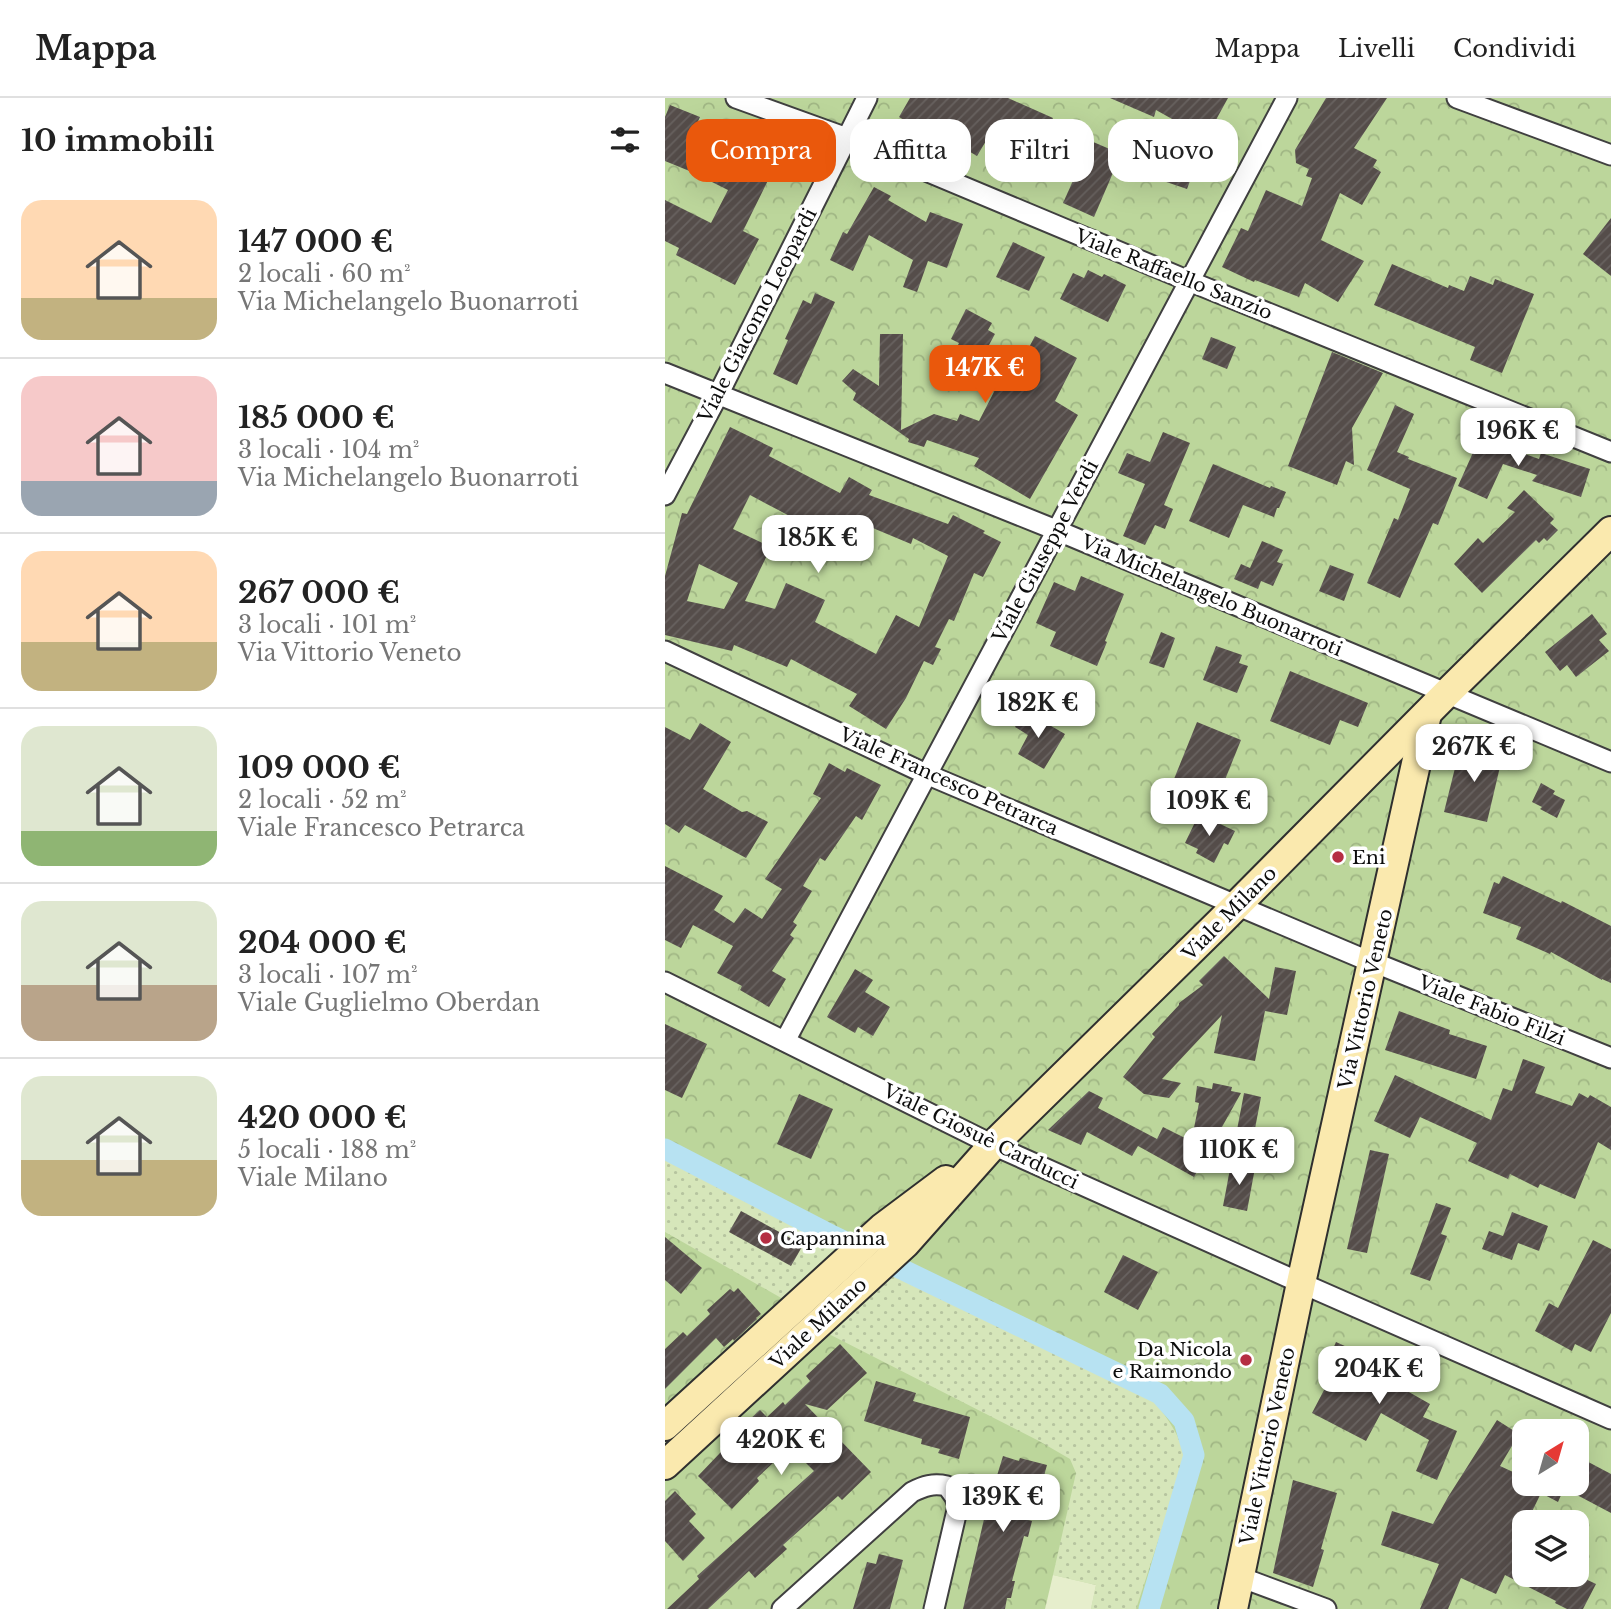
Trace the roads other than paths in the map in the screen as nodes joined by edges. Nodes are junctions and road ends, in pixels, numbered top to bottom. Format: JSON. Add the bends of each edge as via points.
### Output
{"nodes":[{"id":1,"x":736,"y":98,"type":"edge"},
{"id":2,"x":867,"y":98,"type":"edge"},
{"id":3,"x":1287,"y":98,"type":"edge"},
{"id":4,"x":1457,"y":98,"type":"edge"},
{"id":5,"x":847,"y":138,"type":"junction"},
{"id":6,"x":1611,"y":155,"type":"edge"},
{"id":7,"x":1189,"y":281,"type":"junction"},
{"id":8,"x":665,"y":373,"type":"edge"},
{"id":9,"x":718,"y":395,"type":"junction"},
{"id":10,"x":1611,"y":452,"type":"edge"},
{"id":11,"x":665,"y":495,"type":"edge"},
{"id":12,"x":1056,"y":530,"type":"junction"},
{"id":13,"x":1611,"y":531,"type":"edge"},
{"id":14,"x":665,"y":651,"type":"edge"},
{"id":15,"x":1447,"y":693,"type":"junction"},
{"id":16,"x":1427,"y":714,"type":"junction"},
{"id":17,"x":1387,"y":754,"type":"junction"},
{"id":18,"x":1611,"y":762,"type":"edge"},
{"id":19,"x":1416,"y":767,"type":"junction"},
{"id":20,"x":926,"y":774,"type":"junction"},
{"id":21,"x":1237,"y":905,"type":"junction"},
{"id":22,"x":1373,"y":961,"type":"junction"},
{"id":23,"x":665,"y":982,"type":"edge"},
{"id":24,"x":785,"y":1041,"type":"junction"},
{"id":25,"x":1611,"y":1058,"type":"edge"},
{"id":26,"x":993,"y":1145,"type":"junction"},
{"id":27,"x":1301,"y":1283,"type":"junction"},
{"id":28,"x":1611,"y":1419,"type":"edge"},
{"id":29,"x":665,"y":1426,"type":"edge"},
{"id":30,"x":665,"y":1465,"type":"edge"},
{"id":31,"x":1240,"y":1577,"type":"junction"},
{"id":32,"x":782,"y":1609,"type":"edge"},
{"id":33,"x":934,"y":1609,"type":"edge"},
{"id":34,"x":1233,"y":1609,"type":"edge"},
{"id":35,"x":1327,"y":1609,"type":"edge"}],
"edges":[{"from":1,"to":5,"type":"street","name":"Viale Raffaello Sanzio"},
{"from":2,"to":5,"type":"street","name":"Viale Giacomo Leopardi"},
{"from":3,"to":7,"type":"street","name":"Viale Giuseppe Verdi"},
{"from":4,"to":6,"type":"street"},
{"from":5,"to":7,"type":"street","name":"Viale Raffaello Sanzio"},
{"from":5,"to":9,"type":"street","name":"Viale Giacomo Leopardi"},
{"from":7,"to":10,"type":"street","name":"Viale Raffaello Sanzio"},
{"from":7,"to":12,"type":"street","name":"Viale Giuseppe Verdi"},
{"from":8,"to":9,"type":"street","name":"Via Michelangelo Buonarroti"},
{"from":9,"to":11,"type":"street","name":"Viale Giacomo Leopardi"},
{"from":9,"to":12,"type":"street","name":"Via Michelangelo Buonarroti"},
{"from":12,"to":15,"type":"street","name":"Via Michelangelo Buonarroti"},
{"from":12,"to":20,"type":"street","name":"Viale Giuseppe Verdi"},
{"from":13,"to":15,"type":"street","name":"Viale Milano"},
{"from":14,"to":20,"type":"street","name":"Viale Francesco Petrarca"},
{"from":15,"to":16,"type":"street","name":"Viale Milano"},
{"from":15,"to":18,"type":"street","name":"Via Michelangelo Buonarroti"},
{"from":16,"to":17,"type":"street","name":"Viale Milano"},
{"from":16,"to":19,"type":"street","name":"Via Vittorio Veneto"},
{"from":17,"to":19,"type":"street","via":[[1405,754]]},
{"from":17,"to":21,"type":"street","name":"Viale Milano"},
{"from":19,"to":22,"type":"street","name":"Via Vittorio Veneto"},
{"from":20,"to":21,"type":"street","name":"Viale Francesco Petrarca"},
{"from":20,"to":24,"type":"street","name":"Viale Giuseppe Verdi"},
{"from":21,"to":22,"type":"street","name":"Viale Francesco Petrarca"},
{"from":21,"to":26,"type":"street","name":"Viale Milano"},
{"from":22,"to":25,"type":"street","name":"Viale Fabio Filzi"},
{"from":22,"to":27,"type":"street","name":"Via Vittorio Veneto"},
{"from":23,"to":24,"type":"street","name":"Viale Giosuè Carducci"},
{"from":24,"to":26,"type":"street","name":"Viale Giosuè Carducci"},
{"from":26,"to":27,"type":"street","name":"Viale Giosuè Carducci"},
{"from":26,"to":29,"type":"street","name":"Viale Milano","via":[[882,1228]]},
{"from":26,"to":30,"type":"street","name":"Viale Milano","via":[[905,1244]]},
{"from":27,"to":28,"type":"street","name":"Viale Giosuè Carducci"},
{"from":27,"to":31,"type":"street","name":"Viale Vittorio Veneto"},
{"from":31,"to":34,"type":"street","name":"Viale Vittorio Veneto"},
{"from":31,"to":35,"type":"street"},
{"from":32,"to":33,"type":"street","via":[[912,1492],[936,1483],[947,1486],[958,1506]]}]}
